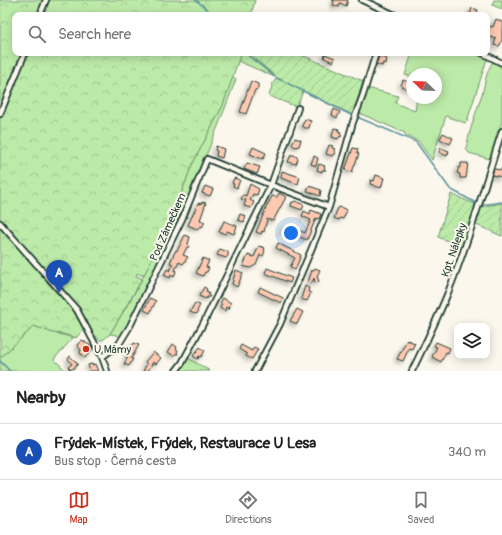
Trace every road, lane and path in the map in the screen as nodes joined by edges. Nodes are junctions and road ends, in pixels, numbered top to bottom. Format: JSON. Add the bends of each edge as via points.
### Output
{"nodes":[{"id":1,"x":46,"y":0,"type":"edge"},
{"id":2,"x":362,"y":0,"type":"edge"},
{"id":3,"x":41,"y":12,"type":"edge"},
{"id":4,"x":385,"y":12,"type":"edge"},
{"id":5,"x":24,"y":56,"type":"edge"},
{"id":6,"x":375,"y":56,"type":"edge"},
{"id":7,"x":489,"y":56,"type":"edge"},
{"id":8,"x":502,"y":62,"type":"edge"},
{"id":9,"x":298,"y":108,"type":"dead end"},
{"id":10,"x":0,"y":114,"type":"edge"},
{"id":11,"x":502,"y":130,"type":"edge"},
{"id":12,"x":271,"y":185,"type":"junction"},
{"id":13,"x":329,"y":207,"type":"junction"},
{"id":14,"x":0,"y":223,"type":"edge"},
{"id":15,"x":102,"y":357,"type":"junction"},
{"id":16,"x":108,"y":371,"type":"edge"},
{"id":17,"x":176,"y":371,"type":"edge"},
{"id":18,"x":255,"y":371,"type":"edge"},
{"id":19,"x":412,"y":371,"type":"edge"}],
"edges":[{"from":1,"to":3,"type":"street"},
{"from":2,"to":4,"type":"street"},
{"from":5,"to":10,"type":"street"},
{"from":6,"to":13,"type":"street"},
{"from":7,"to":8,"type":"street"},
{"from":9,"to":12,"type":"street"},
{"from":11,"to":19,"type":"street","name":"Kpt. Nálepky","via":[[449,289],[430,336]]},
{"from":12,"to":13,"type":"street","name":"Pod Zámečkem"},
{"from":12,"to":15,"type":"street","name":"Pod Zámečkem","via":[[207,159],[172,240],[130,326],[119,344]]},
{"from":12,"to":17,"type":"street","via":[[205,320]]},
{"from":13,"to":18,"type":"street","via":[[280,324]]},
{"from":14,"to":15,"type":"street","via":[[77,310]]},
{"from":15,"to":16,"type":"street"}]}
